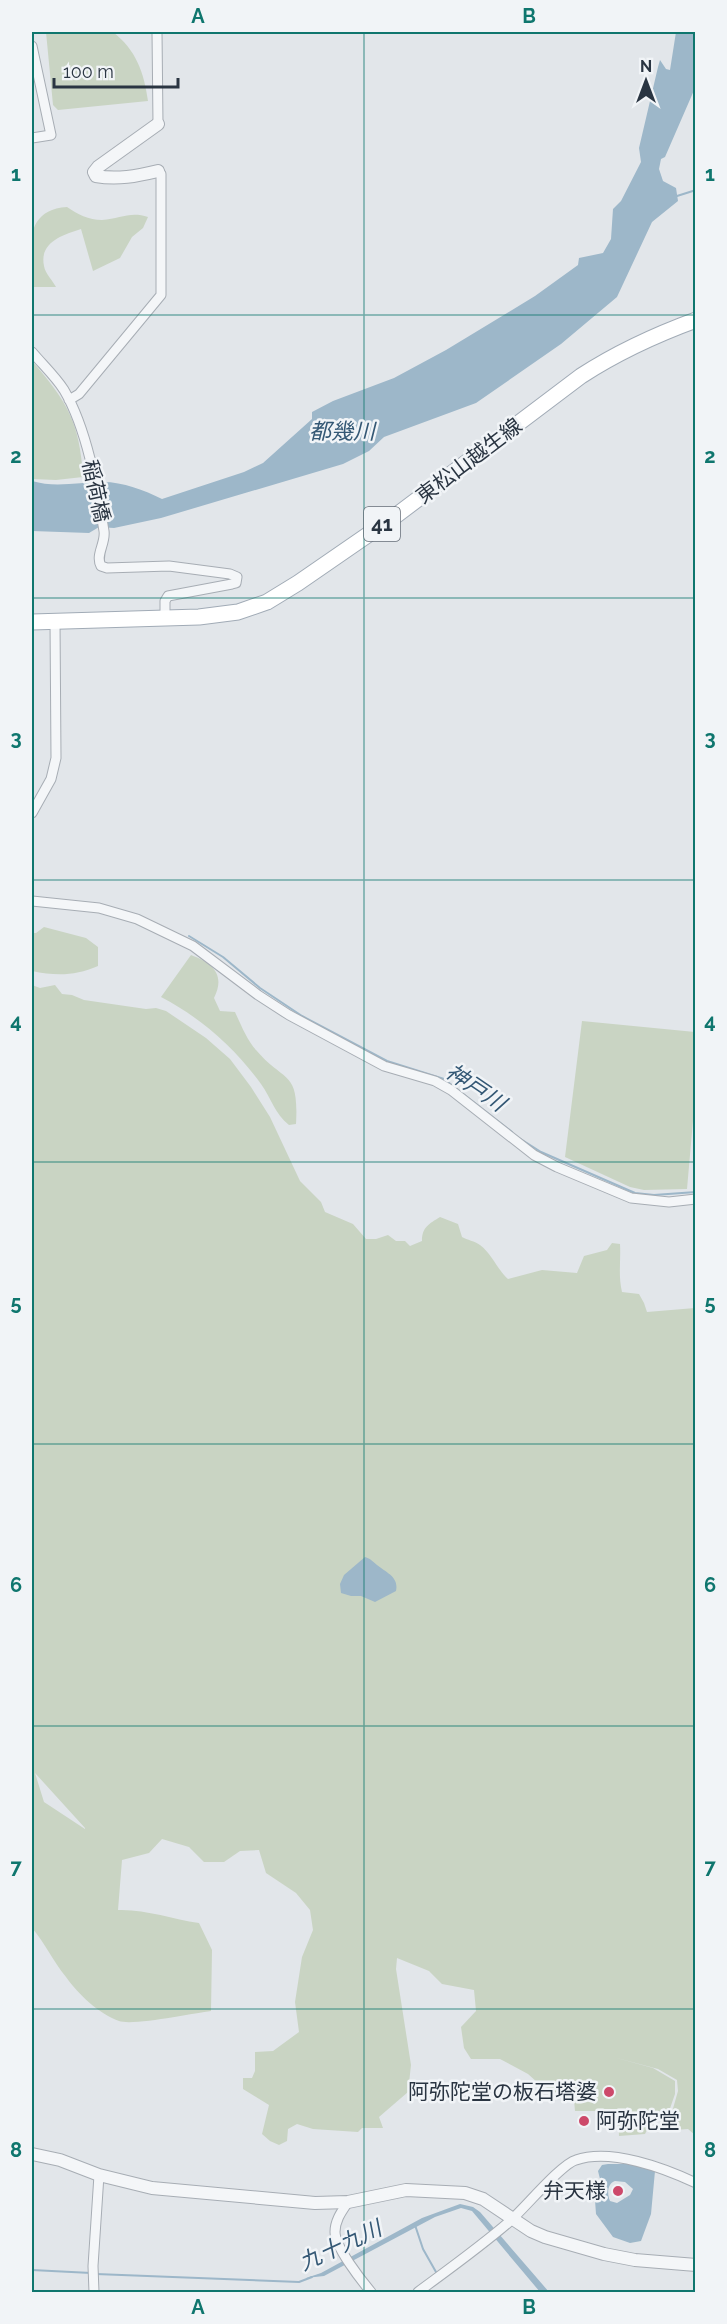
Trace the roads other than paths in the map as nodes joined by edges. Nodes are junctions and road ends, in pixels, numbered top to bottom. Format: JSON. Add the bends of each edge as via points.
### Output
{"nodes":[{"id":1,"x":157,"y":32,"type":"edge"},
{"id":2,"x":32,"y":46,"type":"edge"},
{"id":3,"x":158,"y":124,"type":"joint"},
{"id":4,"x":32,"y":138,"type":"edge"},
{"id":5,"x":158,"y":171,"type":"joint"},
{"id":6,"x":696,"y":320,"type":"edge"},
{"id":7,"x":32,"y":352,"type":"edge"},
{"id":8,"x":69,"y":400,"type":"junction"},
{"id":9,"x":165,"y":618,"type":"junction"},
{"id":10,"x":32,"y":621,"type":"edge"},
{"id":11,"x":55,"y":621,"type":"junction"},
{"id":12,"x":32,"y":813,"type":"edge"},
{"id":13,"x":32,"y":901,"type":"edge"},
{"id":14,"x":696,"y":1198,"type":"edge"},
{"id":15,"x":32,"y":2154,"type":"edge"},
{"id":16,"x":99,"y":2175,"type":"junction"},
{"id":17,"x":696,"y":2183,"type":"edge"},
{"id":18,"x":348,"y":2202,"type":"junction"},
{"id":19,"x":512,"y":2219,"type":"junction"},
{"id":20,"x":696,"y":2265,"type":"edge"},
{"id":21,"x":94,"y":2292,"type":"edge"},
{"id":22,"x":371,"y":2292,"type":"edge"},
{"id":23,"x":418,"y":2292,"type":"edge"}],
"edges":[{"from":1,"to":3,"type":"street"},
{"from":2,"to":4,"type":"street","via":[[51,135]]},
{"from":3,"to":5,"type":"street","via":[[94,172],[109,178]]},
{"from":5,"to":8,"type":"street","via":[[161,295],[94,377]]},
{"from":6,"to":9,"type":"main road","name":"東松山越生線","number":"41","via":[[648,338],[581,376],[398,514],[277,597],[238,612]]},
{"from":7,"to":8,"type":"street","name":"稲荷橋"},
{"from":8,"to":9,"type":"street","name":"稲荷橋","via":[[87,449],[105,533],[99,561],[103,567],[169,566],[237,577],[236,583],[168,596]]},
{"from":9,"to":11,"type":"main road","name":"東松山越生線","number":"41"},
{"from":10,"to":11,"type":"main road","name":"東松山越生線","number":"41"},
{"from":11,"to":12,"type":"street","via":[[56,758],[51,779]]},
{"from":13,"to":14,"type":"street","via":[[99,908],[137,919],[193,946],[289,1015],[384,1066],[435,1081],[451,1090],[534,1155],[557,1167],[631,1198],[669,1202]]},
{"from":15,"to":16,"type":"street"},
{"from":16,"to":18,"type":"street","via":[[152,2188],[315,2203]]},
{"from":16,"to":21,"type":"street"},
{"from":17,"to":19,"type":"street","via":[[642,2162],[584,2158],[570,2162]]},
{"from":18,"to":19,"type":"street","via":[[406,2190],[465,2193],[483,2199]]},
{"from":18,"to":22,"type":"street","via":[[338,2217],[336,2237]]},
{"from":19,"to":20,"type":"street","via":[[545,2237],[604,2254]]},
{"from":19,"to":23,"type":"street"}]}
